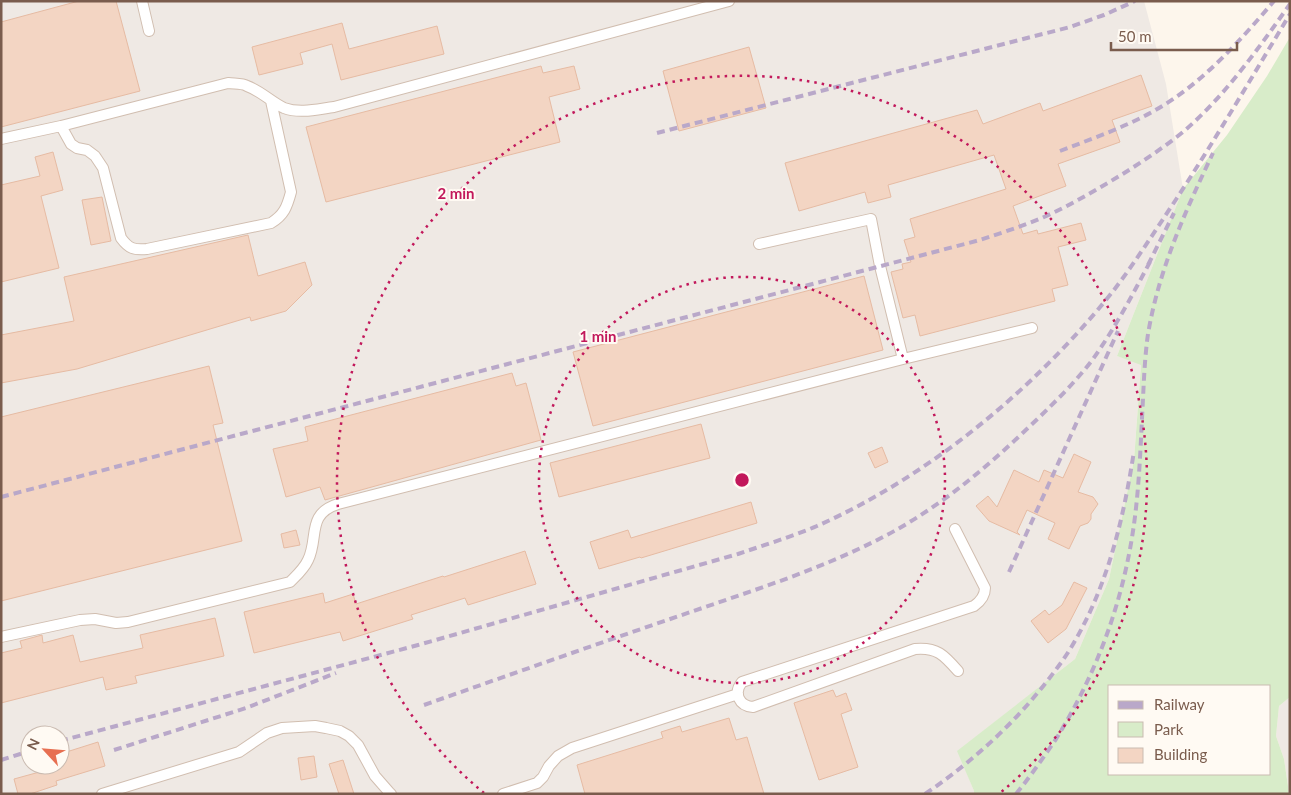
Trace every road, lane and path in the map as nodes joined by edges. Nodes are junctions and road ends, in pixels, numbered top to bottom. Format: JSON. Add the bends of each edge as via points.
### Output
{"nodes":[{"id":1,"x":142,"y":1,"type":"edge"},
{"id":2,"x":729,"y":1,"type":"edge"},
{"id":3,"x":149,"y":31,"type":"dead end"},
{"id":4,"x":271,"y":101,"type":"junction"},
{"id":5,"x":61,"y":126,"type":"junction"},
{"id":6,"x":1,"y":139,"type":"edge"},
{"id":7,"x":759,"y":244,"type":"dead end"},
{"id":8,"x":1032,"y":328,"type":"dead end"},
{"id":9,"x":903,"y":359,"type":"junction"},
{"id":10,"x":955,"y":528,"type":"dead end"},
{"id":11,"x":1,"y":637,"type":"edge"},
{"id":12,"x":958,"y":671,"type":"dead end"},
{"id":13,"x":738,"y":694,"type":"junction"},
{"id":14,"x":102,"y":794,"type":"edge"},
{"id":15,"x":391,"y":794,"type":"edge"},
{"id":16,"x":503,"y":794,"type":"edge"}],
"edges":[{"from":1,"to":3,"type":"lane"},
{"from":2,"to":4,"type":"lane","via":[[334,107],[300,111]]},
{"from":4,"to":5,"type":"lane","via":[[246,85],[228,83]]},
{"from":4,"to":5,"type":"lane","via":[[291,192],[280,218],[271,223],[148,249],[135,250],[121,238],[103,168],[95,156],[71,144]]},
{"from":5,"to":6,"type":"lane"},
{"from":7,"to":9,"type":"lane","via":[[871,219]]},
{"from":8,"to":9,"type":"lane"},
{"from":9,"to":11,"type":"lane","via":[[328,507],[315,524],[308,560],[290,582],[128,622],[80,620]]},
{"from":10,"to":13,"type":"lane","via":[[985,588],[980,602],[742,682]]},
{"from":12,"to":13,"type":"lane","via":[[937,651],[914,649],[753,706],[741,702]]},
{"from":13,"to":16,"type":"lane","via":[[572,748],[558,756],[537,783]]},
{"from":14,"to":15,"type":"lane","via":[[239,752],[282,728],[315,726],[349,736]]}]}
